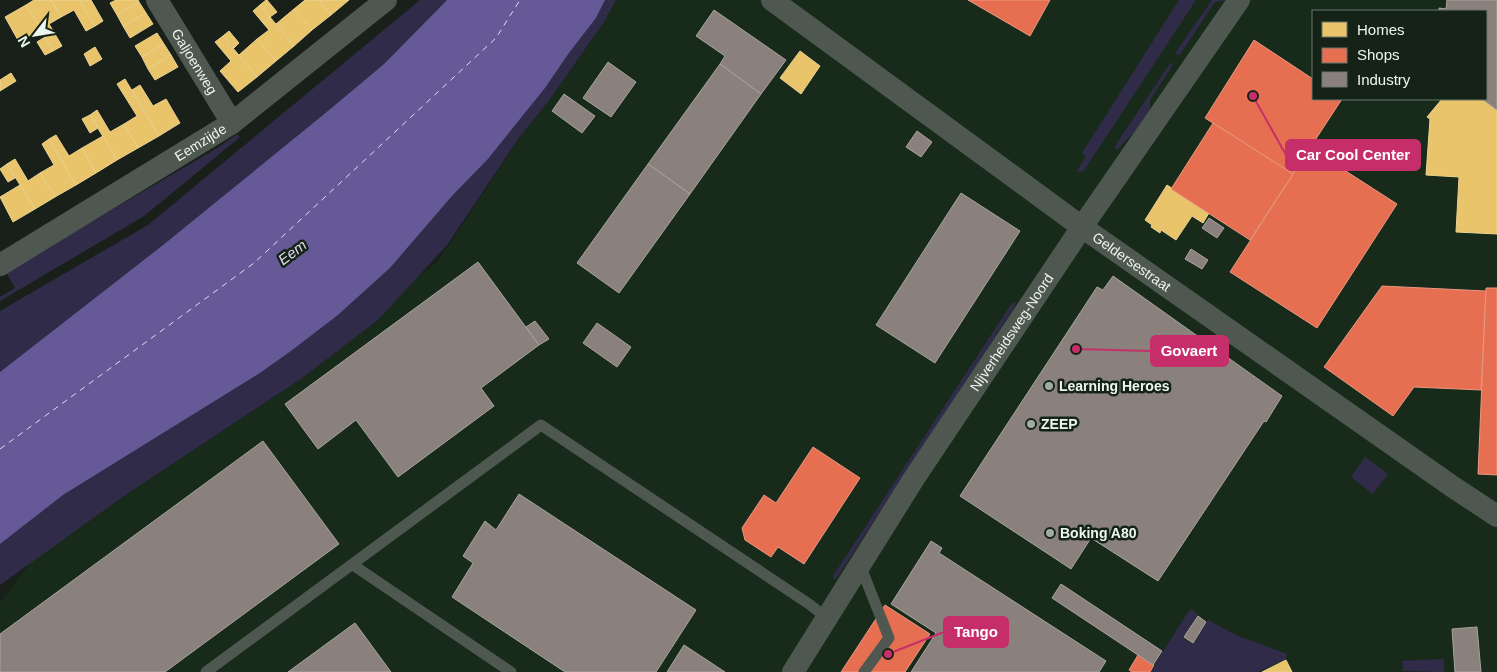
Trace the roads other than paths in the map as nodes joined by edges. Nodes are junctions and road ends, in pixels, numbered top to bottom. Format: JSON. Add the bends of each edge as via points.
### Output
{"nodes":[{"id":1,"x":157,"y":0,"type":"edge"},
{"id":2,"x":386,"y":0,"type":"edge"},
{"id":3,"x":772,"y":0,"type":"edge"},
{"id":4,"x":1239,"y":0,"type":"edge"},
{"id":5,"x":232,"y":123,"type":"junction"},
{"id":6,"x":1082,"y":227,"type":"junction"},
{"id":7,"x":3,"y":256,"type":"edge"},
{"id":8,"x":1497,"y":516,"type":"edge"},
{"id":9,"x":353,"y":565,"type":"junction"},
{"id":10,"x":860,"y":565,"type":"junction"},
{"id":11,"x":827,"y":618,"type":"junction"},
{"id":12,"x":206,"y":672,"type":"edge"},
{"id":13,"x":511,"y":672,"type":"edge"},
{"id":14,"x":793,"y":672,"type":"edge"},
{"id":15,"x":864,"y":672,"type":"edge"}],
"edges":[{"from":1,"to":5,"type":"street","name":"Galjoenweg"},
{"from":2,"to":5,"type":"street","name":"Eemzijde"},
{"from":3,"to":6,"type":"street","name":"Geldersestraat"},
{"from":4,"to":6,"type":"street","name":"Nijverheidsweg-Noord"},
{"from":5,"to":7,"type":"street","name":"Eemzijde"},
{"from":6,"to":8,"type":"street","name":"Geldersestraat"},
{"from":6,"to":10,"type":"street","name":"Nijverheidsweg-Noord"},
{"from":9,"to":11,"type":"lane","via":[[541,425]]},
{"from":9,"to":12,"type":"lane"},
{"from":9,"to":13,"type":"lane"},
{"from":10,"to":11,"type":"street","name":"Nijverheidsweg-Noord"},
{"from":10,"to":15,"type":"lane","via":[[889,638]]},
{"from":11,"to":14,"type":"street","name":"Nijverheidsweg-Noord"}]}
